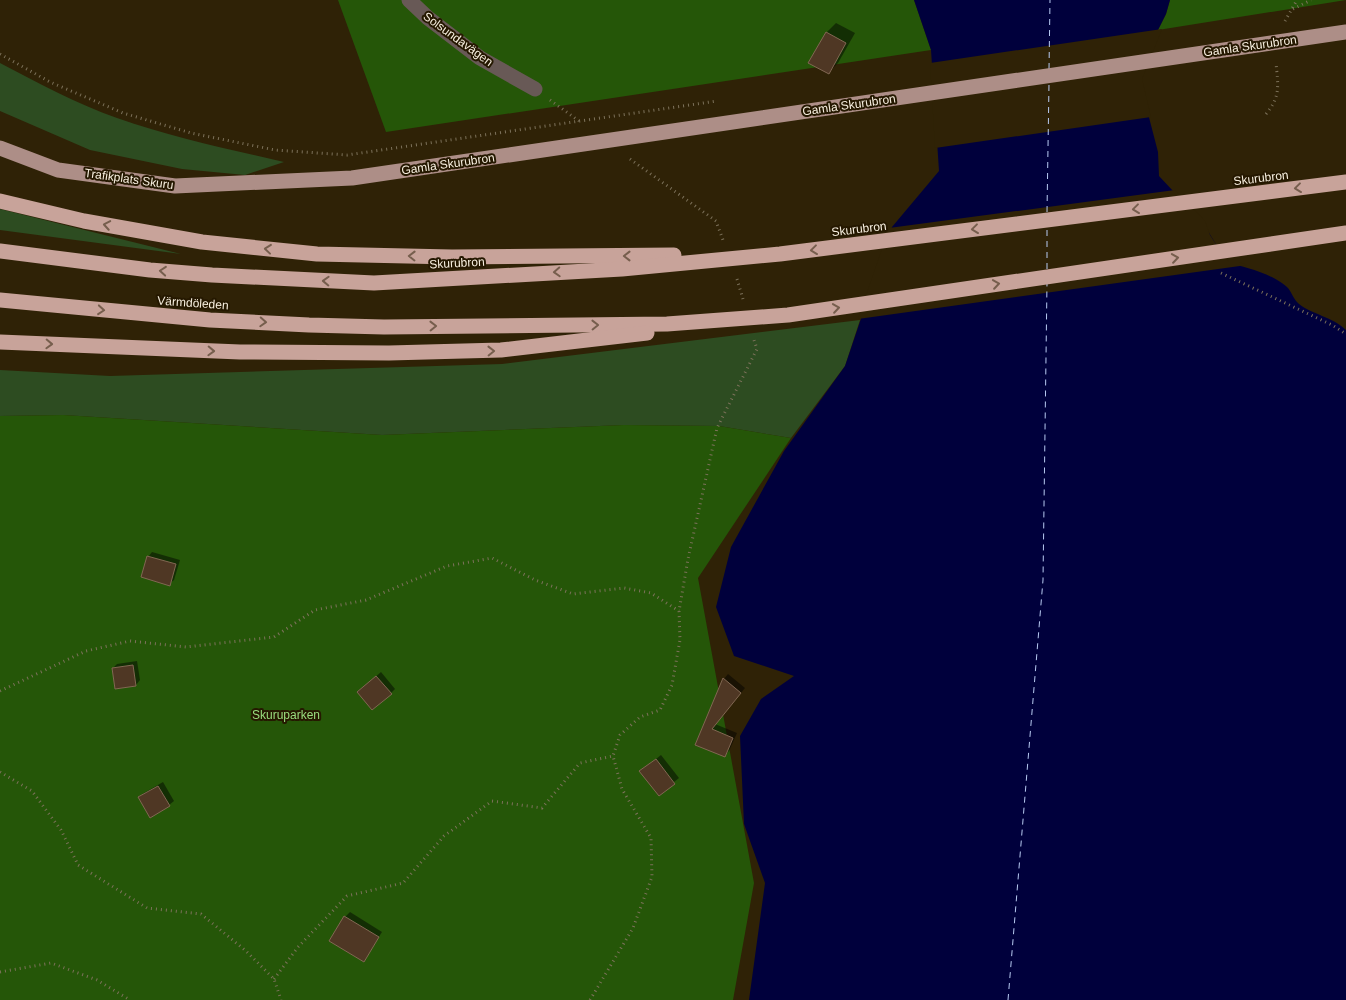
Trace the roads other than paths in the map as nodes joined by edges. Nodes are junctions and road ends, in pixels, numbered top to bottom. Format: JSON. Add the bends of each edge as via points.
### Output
{"nodes":[{"id":1,"x":409,"y":0,"type":"edge"},
{"id":2,"x":1346,"y":32,"type":"edge"},
{"id":3,"x":535,"y":88,"type":"dead end"},
{"id":4,"x":0,"y":148,"type":"edge"},
{"id":5,"x":352,"y":178,"type":"joint"},
{"id":6,"x":1346,"y":182,"type":"edge"},
{"id":7,"x":0,"y":201,"type":"edge"},
{"id":8,"x":1346,"y":233,"type":"edge"},
{"id":9,"x":0,"y":251,"type":"edge"},
{"id":10,"x":780,"y":254,"type":"junction"},
{"id":11,"x":0,"y":300,"type":"edge"},
{"id":12,"x":788,"y":316,"type":"junction"},
{"id":13,"x":0,"y":342,"type":"edge"}],
"edges":[{"from":1,"to":3,"type":"lane","name":"Solsundavägen","via":[[480,58]]},
{"from":2,"to":5,"type":"main road","name":"Gamla Skurubron"},
{"from":4,"to":5,"type":"main road","name":"Trafikplats Skuru","via":[[58,170],[175,186]]},
{"from":6,"to":10,"type":"highway","name":"Skurubron","one_way":true},
{"from":10,"to":7,"type":"highway","one_way":true,"via":[[452,257],[316,254],[202,242],[84,221]]},
{"from":12,"to":8,"type":"highway","one_way":true},
{"from":10,"to":9,"type":"highway","name":"Skurubron","one_way":true,"via":[[622,269],[374,283],[159,271]]},
{"from":11,"to":12,"type":"highway","name":"Värmdöleden","one_way":true,"via":[[210,320],[384,327],[667,324]]},
{"from":13,"to":12,"type":"highway","one_way":true,"via":[[240,352],[500,350]]}]}
